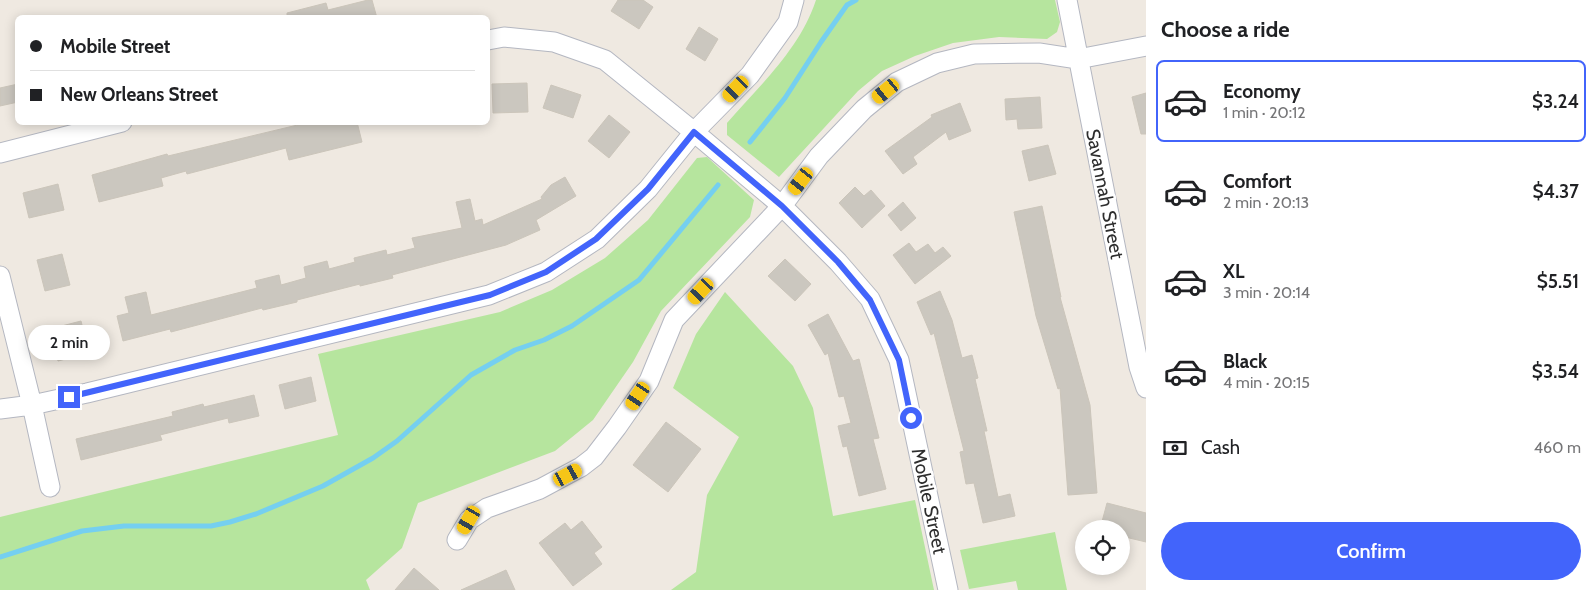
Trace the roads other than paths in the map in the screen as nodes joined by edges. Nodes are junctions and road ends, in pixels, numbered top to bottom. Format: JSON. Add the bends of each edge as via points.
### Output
{"nodes":[{"id":1,"x":794,"y":0,"type":"edge"},
{"id":2,"x":1066,"y":0,"type":"edge"},
{"id":3,"x":490,"y":40,"type":"edge"},
{"id":4,"x":1146,"y":46,"type":"edge"},
{"id":5,"x":1078,"y":59,"type":"junction"},
{"id":6,"x":110,"y":125,"type":"edge"},
{"id":7,"x":694,"y":132,"type":"junction"},
{"id":8,"x":0,"y":153,"type":"edge"},
{"id":9,"x":782,"y":206,"type":"junction"},
{"id":10,"x":0,"y":276,"type":"edge"},
{"id":11,"x":1146,"y":388,"type":"edge"},
{"id":12,"x":32,"y":405,"type":"junction"},
{"id":13,"x":0,"y":408,"type":"edge"},
{"id":14,"x":50,"y":487,"type":"dead end"},
{"id":15,"x":457,"y":540,"type":"dead end"},
{"id":16,"x":948,"y":590,"type":"edge"}],
"edges":[{"from":1,"to":7,"type":"street","via":[[788,22],[750,75]]},
{"from":2,"to":5,"type":"street","name":"Savannah Street"},
{"from":3,"to":7,"type":"street","name":"Mobile Street","via":[[504,37],[554,42],[605,60]]},
{"from":4,"to":5,"type":"street"},
{"from":5,"to":9,"type":"street","via":[[1039,53],[974,54],[937,63],[897,82],[864,109],[819,156]]},
{"from":5,"to":11,"type":"street","name":"Savannah Street","via":[[1139,367]]},
{"from":6,"to":8,"type":"street"},
{"from":7,"to":9,"type":"street","name":"Mobile Street"},
{"from":7,"to":12,"type":"street","via":[[648,189],[596,239],[546,272],[490,295]]},
{"from":9,"to":15,"type":"street","via":[[674,320],[649,381],[594,457],[581,468],[540,489],[487,508],[469,520]]},
{"from":9,"to":16,"type":"street","name":"Mobile Street","via":[[838,262],[870,300],[899,360]]},
{"from":10,"to":12,"type":"street"},
{"from":12,"to":13,"type":"street"},
{"from":12,"to":14,"type":"street"}]}
